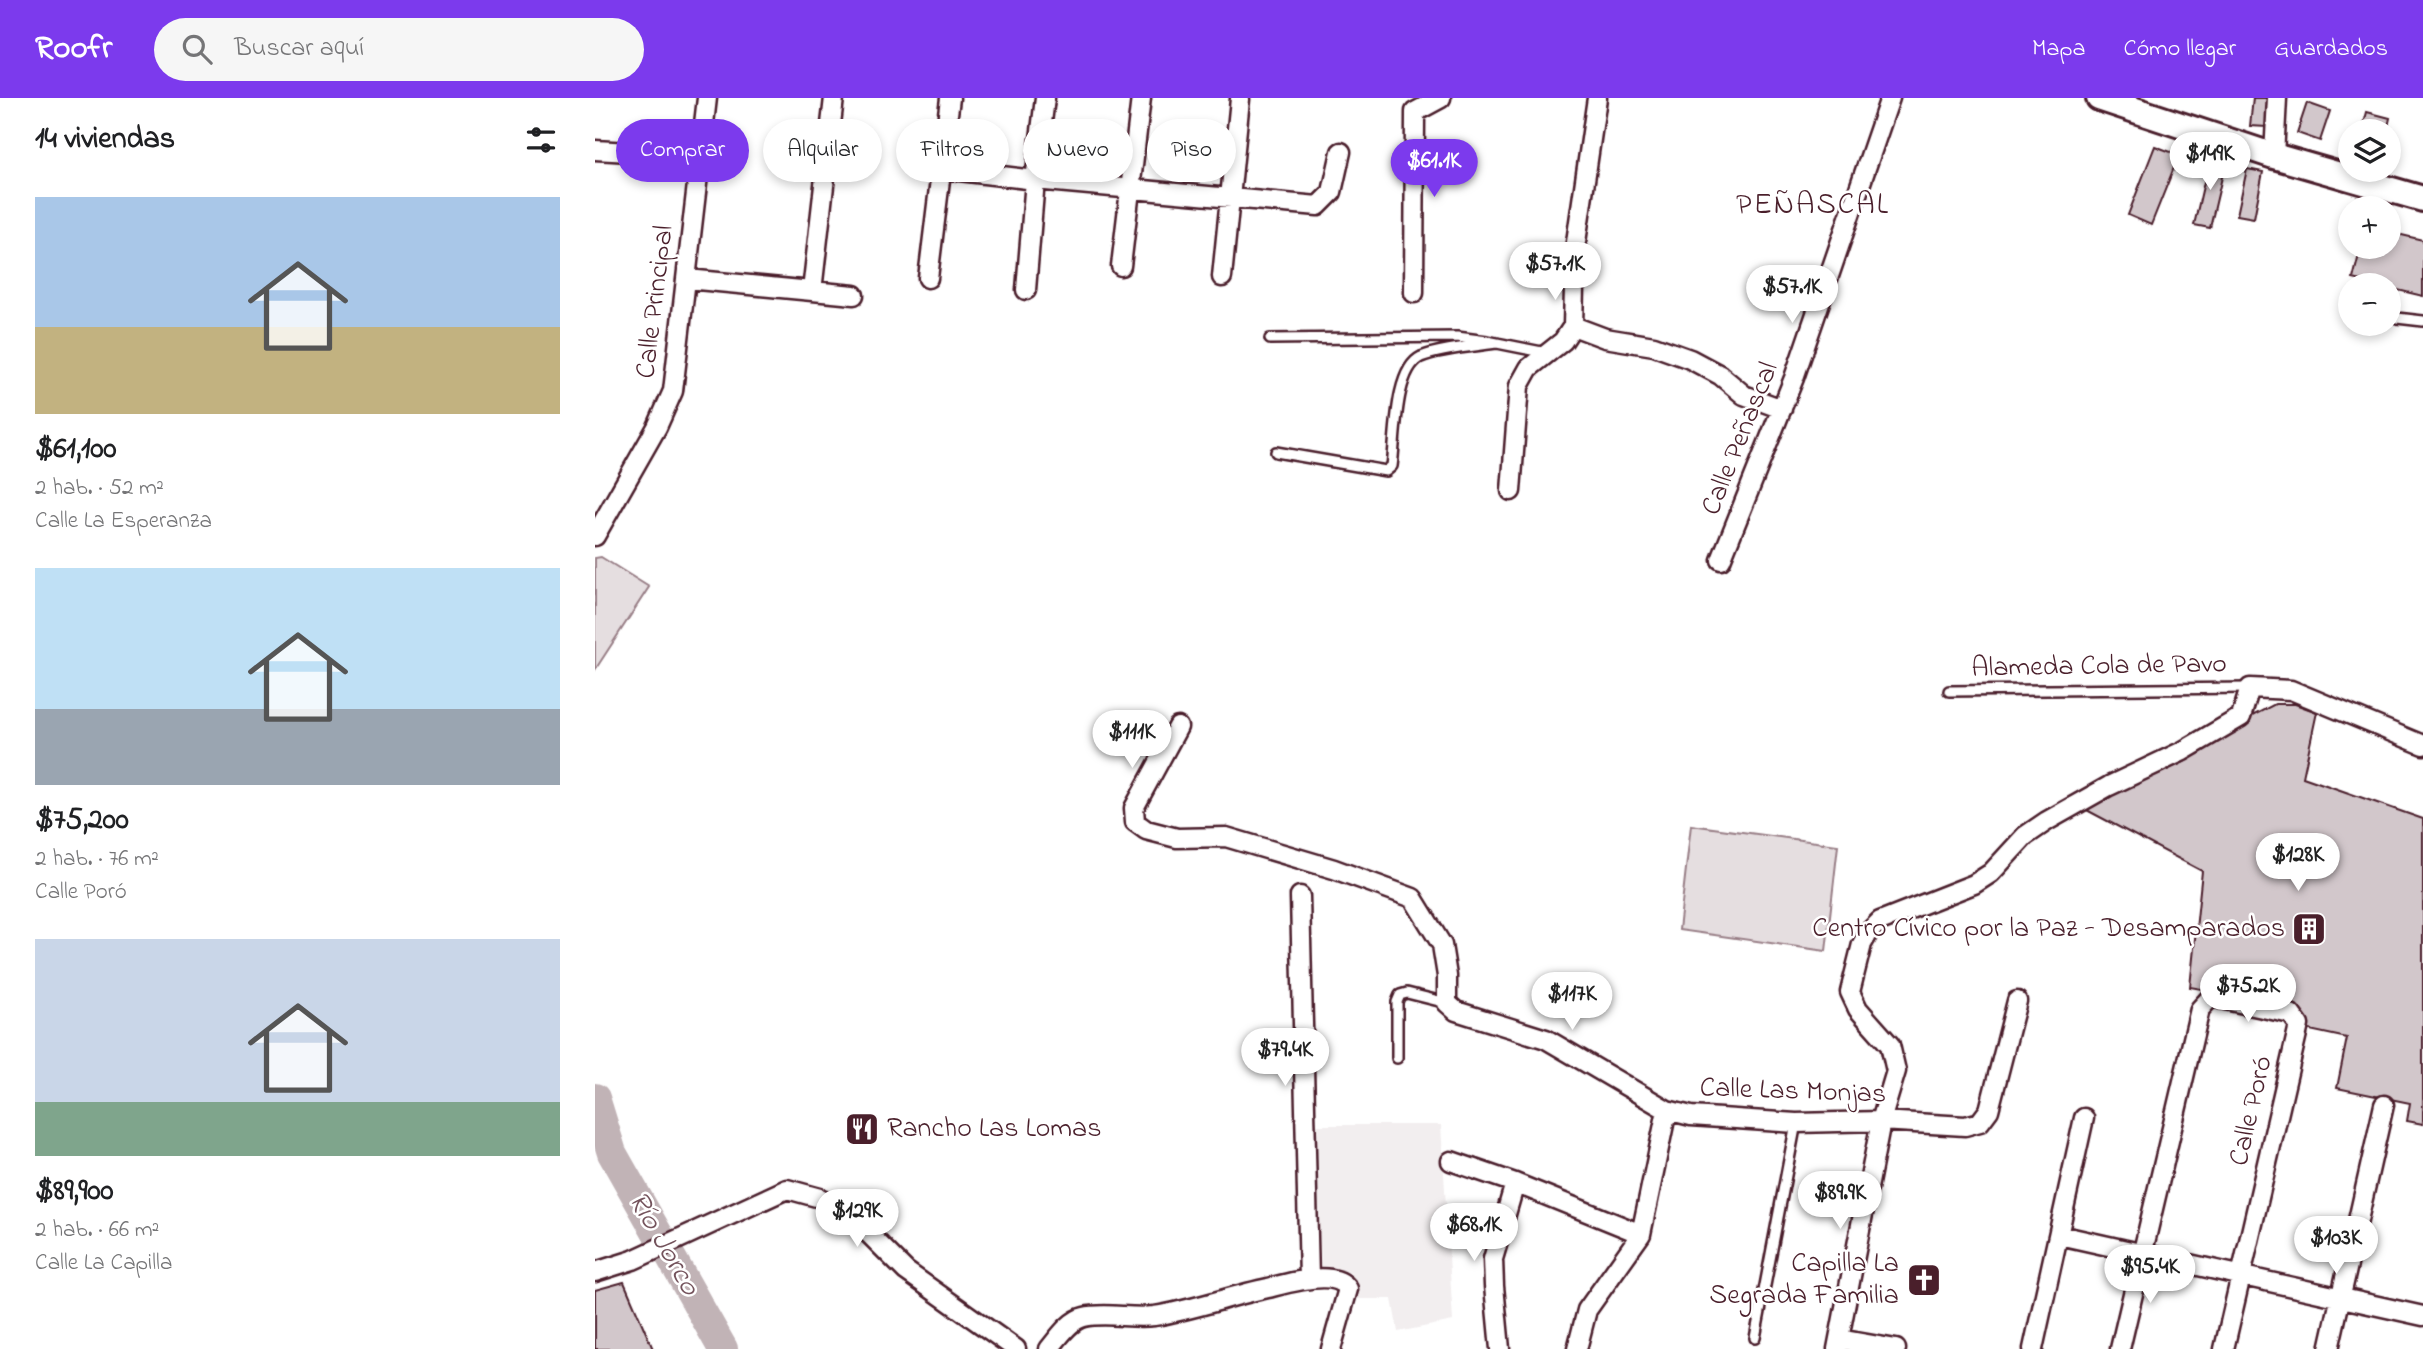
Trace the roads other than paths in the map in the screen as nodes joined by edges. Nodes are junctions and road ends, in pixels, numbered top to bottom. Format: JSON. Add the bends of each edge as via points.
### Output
{"nodes":[{"id":1,"x":707,"y":98,"type":"edge"},
{"id":2,"x":834,"y":98,"type":"edge"},
{"id":3,"x":950,"y":98,"type":"edge"},
{"id":4,"x":1045,"y":98,"type":"edge"},
{"id":5,"x":1141,"y":98,"type":"edge"},
{"id":6,"x":1441,"y":98,"type":"edge"},
{"id":7,"x":1597,"y":98,"type":"edge"},
{"id":8,"x":1890,"y":98,"type":"edge"},
{"id":9,"x":2099,"y":98,"type":"edge"},
{"id":10,"x":2277,"y":98,"type":"edge"},
{"id":11,"x":1240,"y":99,"type":"edge"},
{"id":12,"x":2137,"y":104,"type":"edge"},
{"id":13,"x":704,"y":119,"type":"edge"},
{"id":14,"x":948,"y":119,"type":"edge"},
{"id":15,"x":1042,"y":119,"type":"edge"},
{"id":16,"x":595,"y":150,"type":"edge"},
{"id":17,"x":616,"y":151,"type":"edge"},
{"id":18,"x":1341,"y":152,"type":"dead end"},
{"id":19,"x":2274,"y":156,"type":"junction"},
{"id":20,"x":696,"y":182,"type":"edge"},
{"id":21,"x":940,"y":182,"type":"edge"},
{"id":22,"x":1035,"y":182,"type":"edge"},
{"id":23,"x":1054,"y":182,"type":"edge"},
{"id":24,"x":1132,"y":190,"type":"junction"},
{"id":25,"x":1231,"y":198,"type":"junction"},
{"id":26,"x":2423,"y":199,"type":"edge"},
{"id":27,"x":1121,"y":267,"type":"dead end"},
{"id":28,"x":1222,"y":276,"type":"dead end"},
{"id":29,"x":928,"y":278,"type":"dead end"},
{"id":30,"x":687,"y":279,"type":"junction"},
{"id":31,"x":1026,"y":290,"type":"dead end"},
{"id":32,"x":812,"y":291,"type":"junction"},
{"id":33,"x":1414,"y":293,"type":"dead end"},
{"id":34,"x":854,"y":295,"type":"dead end"},
{"id":35,"x":2401,"y":318,"type":"edge"},
{"id":36,"x":2423,"y":321,"type":"edge"},
{"id":37,"x":1573,"y":326,"type":"junction"},
{"id":38,"x":1270,"y":340,"type":"dead end"},
{"id":39,"x":1497,"y":343,"type":"junction"},
{"id":40,"x":1547,"y":353,"type":"junction"},
{"id":41,"x":1781,"y":409,"type":"junction"},
{"id":42,"x":1276,"y":452,"type":"dead end"},
{"id":43,"x":1511,"y":491,"type":"dead end"},
{"id":44,"x":595,"y":536,"type":"edge"},
{"id":45,"x":1721,"y":560,"type":"dead end"},
{"id":46,"x":2250,"y":688,"type":"junction"},
{"id":47,"x":1949,"y":691,"type":"dead end"},
{"id":48,"x":1178,"y":727,"type":"dead end"},
{"id":49,"x":2423,"y":745,"type":"edge"},
{"id":50,"x":1300,"y":896,"type":"dead end"},
{"id":51,"x":2017,"y":1001,"type":"dead end"},
{"id":52,"x":1447,"y":1003,"type":"junction"},
{"id":53,"x":1397,"y":1058,"type":"dead end"},
{"id":54,"x":2384,"y":1105,"type":"dead end"},
{"id":55,"x":1667,"y":1110,"type":"junction"},
{"id":56,"x":2084,"y":1118,"type":"dead end"},
{"id":57,"x":1881,"y":1121,"type":"junction"},
{"id":58,"x":1796,"y":1124,"type":"junction"},
{"id":59,"x":1451,"y":1161,"type":"dead end"},
{"id":60,"x":1515,"y":1183,"type":"junction"},
{"id":61,"x":1640,"y":1234,"type":"junction"},
{"id":62,"x":2059,"y":1235,"type":"junction"},
{"id":63,"x":2142,"y":1253,"type":"junction"},
{"id":64,"x":595,"y":1272,"type":"edge"},
{"id":65,"x":2240,"y":1275,"type":"junction"},
{"id":66,"x":1309,"y":1279,"type":"junction"},
{"id":67,"x":2341,"y":1297,"type":"junction"},
{"id":68,"x":2423,"y":1316,"type":"edge"},
{"id":69,"x":1755,"y":1338,"type":"dead end"},
{"id":70,"x":1838,"y":1344,"type":"edge"},
{"id":71,"x":1016,"y":1349,"type":"edge"},
{"id":72,"x":1049,"y":1349,"type":"edge"},
{"id":73,"x":1331,"y":1349,"type":"edge"},
{"id":74,"x":1500,"y":1349,"type":"edge"},
{"id":75,"x":1577,"y":1349,"type":"edge"},
{"id":76,"x":1896,"y":1349,"type":"edge"},
{"id":77,"x":2033,"y":1349,"type":"edge"},
{"id":78,"x":2120,"y":1349,"type":"edge"},
{"id":79,"x":2224,"y":1349,"type":"edge"},
{"id":80,"x":2329,"y":1349,"type":"edge"}],
"edges":[{"from":1,"to":13,"type":"street","name":"Calle Principal"},
{"from":2,"to":32,"type":"street"},
{"from":3,"to":14,"type":"street"},
{"from":4,"to":15,"type":"street"},
{"from":5,"to":24,"type":"street"},
{"from":6,"to":33,"type":"street","via":[[1415,112]]},
{"from":7,"to":37,"type":"street","via":[[1575,248]]},
{"from":8,"to":41,"type":"street","name":"Calle Peñascal"},
{"from":9,"to":12,"type":"main road"},
{"from":10,"to":19,"type":"street"},
{"from":11,"to":25,"type":"street"},
{"from":12,"to":19,"type":"main road"},
{"from":16,"to":17,"type":"street"},
{"from":18,"to":25,"type":"street","via":[[1332,192],[1318,206]]},
{"from":19,"to":26,"type":"main road"},
{"from":20,"to":30,"type":"street","name":"Calle Principal"},
{"from":21,"to":29,"type":"street"},
{"from":22,"to":31,"type":"street"},
{"from":23,"to":24,"type":"street"},
{"from":24,"to":25,"type":"street"},
{"from":24,"to":27,"type":"street"},
{"from":25,"to":28,"type":"street"},
{"from":30,"to":32,"type":"street"},
{"from":30,"to":44,"type":"street","name":"Calle Principal","via":[[673,391]]},
{"from":32,"to":34,"type":"street"},
{"from":35,"to":36,"type":"lane"},
{"from":37,"to":40,"type":"street"},
{"from":37,"to":41,"type":"street","via":[[1690,359],[1744,395]]},
{"from":38,"to":39,"type":"lane","via":[[1457,337]]},
{"from":39,"to":40,"type":"lane"},
{"from":39,"to":42,"type":"lane","via":[[1422,356],[1407,369],[1392,466],[1386,471]]},
{"from":40,"to":43,"type":"street","via":[[1529,368],[1518,386]]},
{"from":41,"to":45,"type":"street","name":"Calle Peñascal"},
{"from":46,"to":47,"type":"lane","name":"Alameda Cola de Pavo"},
{"from":46,"to":49,"type":"street","via":[[2291,690]]},
{"from":46,"to":57,"type":"street","via":[[2241,717],[2047,821],[1974,884],[1881,921],[1869,932],[1850,992],[1858,1009],[1890,1045],[1895,1071]]},
{"from":48,"to":52,"type":"street","via":[[1134,808],[1135,822],[1146,830],[1177,838],[1226,837],[1413,898],[1442,945]]},
{"from":50,"to":66,"type":"street"},
{"from":51,"to":57,"type":"street","name":"Calle Las Monjas","via":[[1989,1110],[1980,1122],[1965,1126]]},
{"from":52,"to":53,"type":"lane","via":[[1400,995]]},
{"from":52,"to":55,"type":"street","name":"Calle Las Monjas","via":[[1456,1011],[1546,1039]]},
{"from":54,"to":67,"type":"street"},
{"from":55,"to":58,"type":"street","name":"Calle Las Monjas"},
{"from":55,"to":61,"type":"street"},
{"from":56,"to":62,"type":"street"},
{"from":57,"to":58,"type":"street","name":"Calle Las Monjas"},
{"from":57,"to":70,"type":"street"},
{"from":58,"to":69,"type":"lane"},
{"from":59,"to":60,"type":"street"},
{"from":60,"to":61,"type":"street"},
{"from":60,"to":74,"type":"street","via":[[1493,1259]]},
{"from":61,"to":75,"type":"street","via":[[1587,1310]]},
{"from":62,"to":63,"type":"street"},
{"from":62,"to":77,"type":"street"},
{"from":63,"to":65,"type":"street"},
{"from":63,"to":65,"type":"street","name":"Calle Poró","via":[[2200,1009],[2211,997],[2291,1014],[2299,1026]]},
{"from":63,"to":78,"type":"street"},
{"from":64,"to":71,"type":"street","via":[[633,1260],[787,1189],[820,1198],[853,1218],[906,1271]]},
{"from":65,"to":67,"type":"street"},
{"from":65,"to":79,"type":"street"},
{"from":66,"to":72,"type":"street","via":[[1150,1316],[1081,1317]]},
{"from":66,"to":73,"type":"street","via":[[1338,1278],[1349,1289]]},
{"from":67,"to":68,"type":"street"},
{"from":67,"to":80,"type":"street"},
{"from":70,"to":76,"type":"street"}]}
